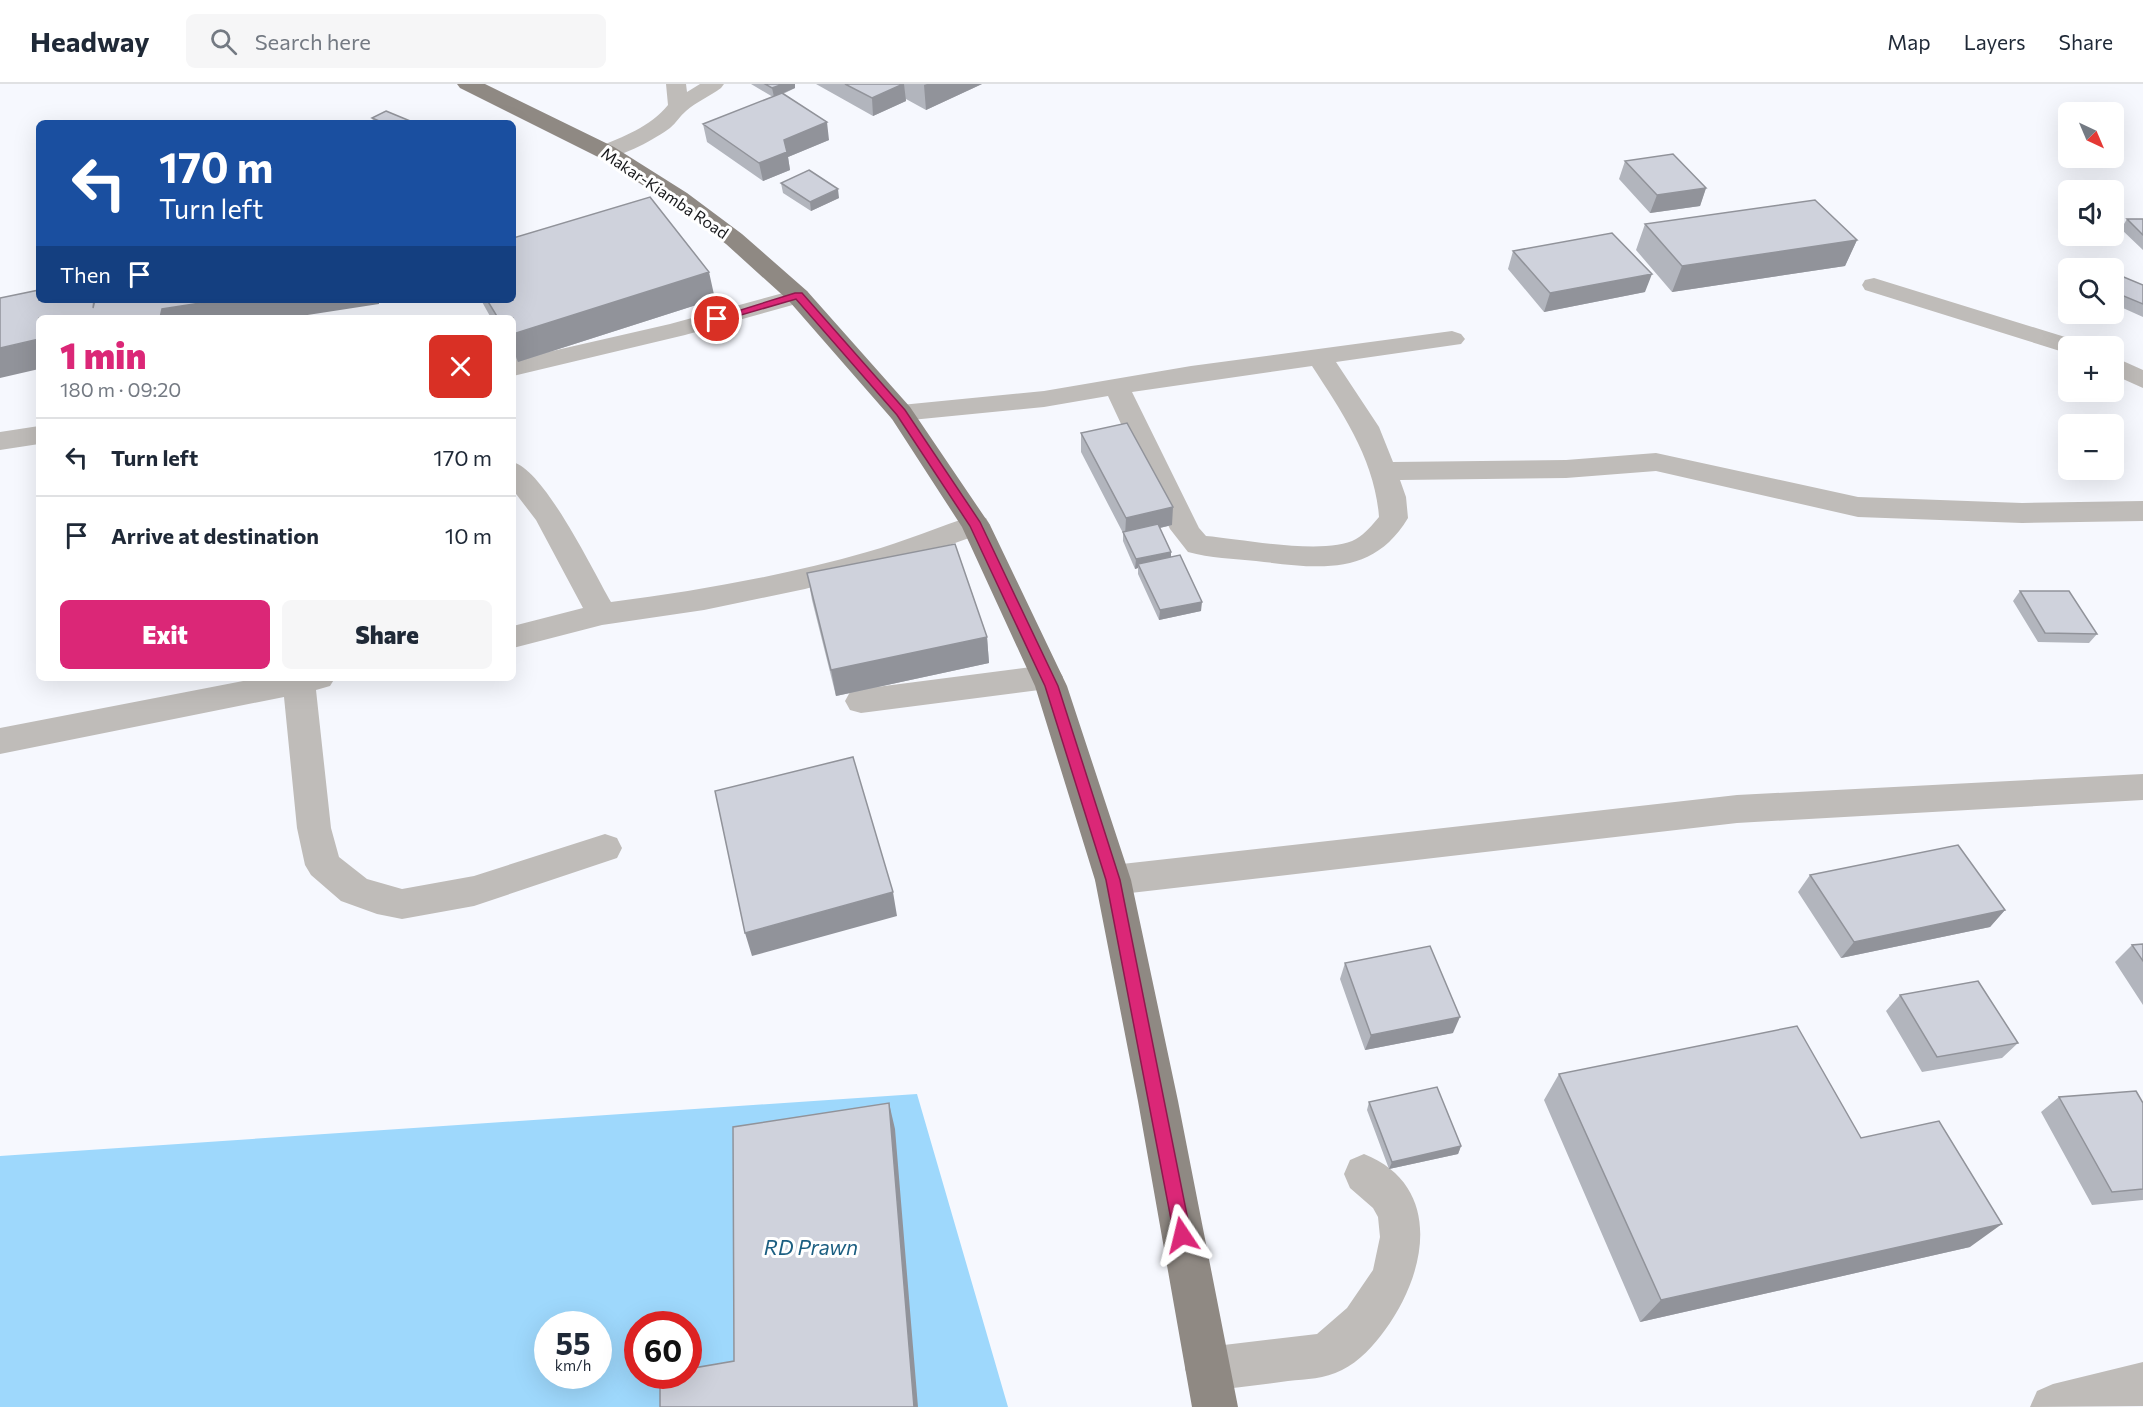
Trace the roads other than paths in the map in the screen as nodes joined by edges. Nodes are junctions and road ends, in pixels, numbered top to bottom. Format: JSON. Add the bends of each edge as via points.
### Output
{"nodes":[{"id":1,"x":467,"y":84,"type":"edge"},
{"id":2,"x":676,"y":84,"type":"edge"},
{"id":3,"x":714,"y":84,"type":"edge"},
{"id":4,"x":679,"y":106,"type":"junction"},
{"id":5,"x":606,"y":152,"type":"junction"},
{"id":6,"x":1874,"y":285,"type":"dead end"},
{"id":7,"x":798,"y":296,"type":"junction"},
{"id":8,"x":1452,"y":339,"type":"dead end"},
{"id":9,"x":2058,"y":343,"type":"edge"},
{"id":10,"x":1319,"y":356,"type":"junction"},
{"id":11,"x":516,"y":367,"type":"edge"},
{"id":12,"x":2124,"y":370,"type":"edge"},
{"id":13,"x":2143,"y":380,"type":"edge"},
{"id":14,"x":1117,"y":388,"type":"junction"},
{"id":15,"x":901,"y":413,"type":"junction"},
{"id":16,"x":36,"y":435,"type":"edge"},
{"id":17,"x":0,"y":441,"type":"edge"},
{"id":18,"x":1383,"y":471,"type":"junction"},
{"id":19,"x":516,"y":475,"type":"edge"},
{"id":20,"x":2143,"y":511,"type":"edge"},
{"id":21,"x":976,"y":525,"type":"junction"},
{"id":22,"x":602,"y":614,"type":"junction"},
{"id":23,"x":516,"y":636,"type":"edge"},
{"id":24,"x":1047,"y":677,"type":"junction"},
{"id":25,"x":305,"y":681,"type":"edge"},
{"id":26,"x":310,"y":681,"type":"edge"},
{"id":27,"x":861,"y":701,"type":"edge"},
{"id":28,"x":0,"y":741,"type":"edge"},
{"id":29,"x":2143,"y":787,"type":"edge"},
{"id":30,"x":605,"y":848,"type":"dead end"},
{"id":31,"x":1113,"y":880,"type":"junction"},
{"id":32,"x":1364,"y":1174,"type":"dead end"},
{"id":33,"x":2143,"y":1384,"type":"edge"},
{"id":34,"x":1211,"y":1388,"type":"edge"},
{"id":35,"x":2054,"y":1407,"type":"edge"}],
"edges":[{"from":1,"to":5,"type":"main road","name":"Makar-Kiamba Road"},
{"from":2,"to":4,"type":"street"},
{"from":3,"to":4,"type":"street"},
{"from":4,"to":5,"type":"street","via":[[659,127]]},
{"from":5,"to":7,"type":"main road","name":"Makar-Kiamba Road","via":[[734,239]]},
{"from":6,"to":9,"type":"street"},
{"from":7,"to":11,"type":"street","via":[[676,330]]},
{"from":7,"to":15,"type":"main road","name":"Makar-Kiamba Road"},
{"from":8,"to":10,"type":"street"},
{"from":10,"to":14,"type":"street"},
{"from":10,"to":18,"type":"street","via":[[1365,427]]},
{"from":12,"to":13,"type":"street"},
{"from":14,"to":15,"type":"street"},
{"from":14,"to":18,"type":"street","via":[[1188,537],[1198,545],[1303,556],[1338,556],[1365,547],[1394,518]]},
{"from":15,"to":21,"type":"main road","name":"Makar-Kiamba Road"},
{"from":16,"to":17,"type":"street"},
{"from":18,"to":20,"type":"street","via":[[1566,469],[1656,462],[1858,507],[2022,513]]},
{"from":19,"to":22,"type":"street","via":[[548,515]]},
{"from":21,"to":22,"type":"street","via":[[873,561],[769,588],[680,605]]},
{"from":21,"to":24,"type":"main road","name":"Makar-Kiamba Road"},
{"from":22,"to":23,"type":"street"},
{"from":24,"to":27,"type":"street"},
{"from":24,"to":31,"type":"main road","name":"Makar-Kiamba Road"},
{"from":25,"to":28,"type":"street"},
{"from":26,"to":30,"type":"street","via":[[314,828],[323,865],[354,890],[402,904],[474,891]]},
{"from":29,"to":31,"type":"street","via":[[1737,809]]},
{"from":31,"to":34,"type":"main road","name":"Makar-Kiamba Road"},
{"from":32,"to":34,"type":"street","via":[[1389,1195],[1400,1220],[1396,1271],[1386,1292],[1365,1321],[1327,1355]]},
{"from":33,"to":35,"type":"street"}]}
